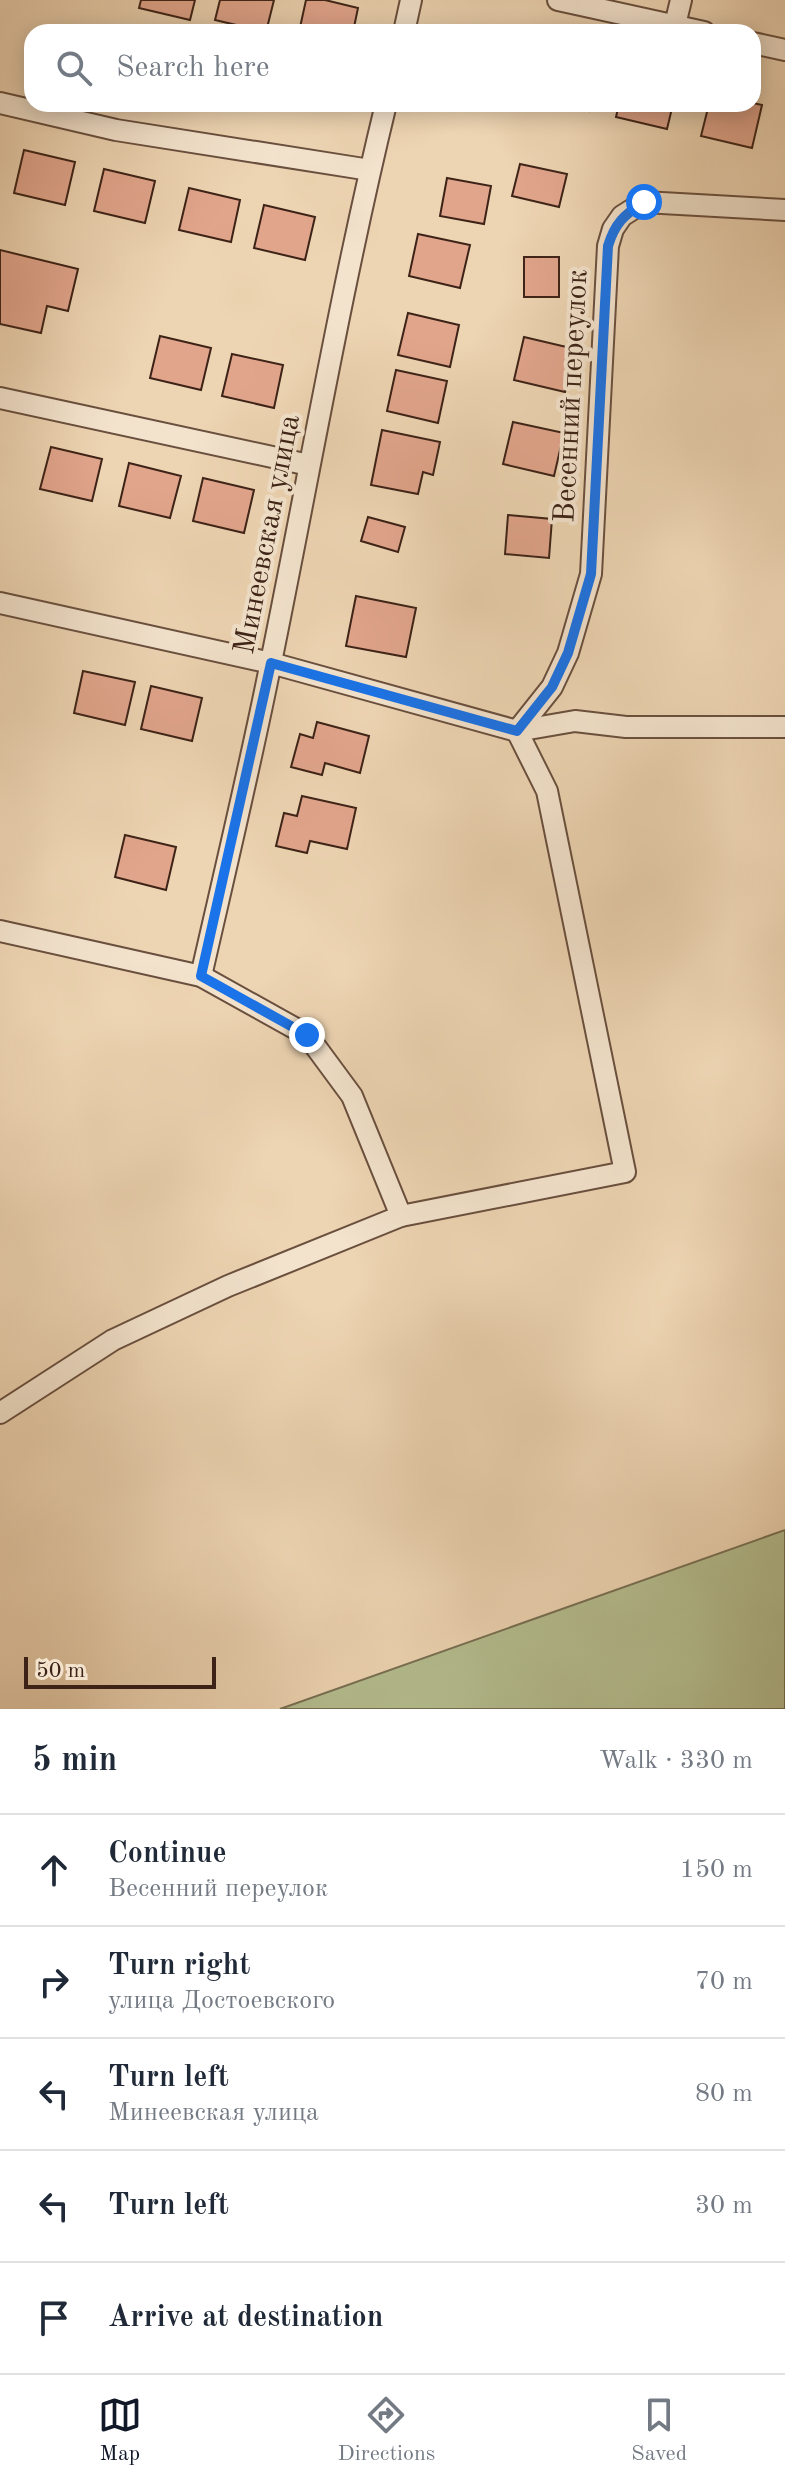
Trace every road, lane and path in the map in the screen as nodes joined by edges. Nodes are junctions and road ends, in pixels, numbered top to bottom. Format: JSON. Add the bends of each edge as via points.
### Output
{"nodes":[{"id":1,"x":411,"y":0,"type":"edge"},
{"id":2,"x":558,"y":0,"type":"edge"},
{"id":3,"x":681,"y":0,"type":"edge"},
{"id":4,"x":406,"y":24,"type":"edge"},
{"id":5,"x":670,"y":24,"type":"edge"},
{"id":6,"x":675,"y":24,"type":"edge"},
{"id":7,"x":761,"y":45,"type":"edge"},
{"id":8,"x":785,"y":50,"type":"edge"},
{"id":9,"x":0,"y":103,"type":"edge"},
{"id":10,"x":24,"y":109,"type":"edge"},
{"id":11,"x":39,"y":112,"type":"edge"},
{"id":12,"x":384,"y":112,"type":"edge"},
{"id":13,"x":370,"y":170,"type":"junction"},
{"id":14,"x":785,"y":210,"type":"edge"},
{"id":15,"x":0,"y":398,"type":"edge"},
{"id":16,"x":309,"y":465,"type":"junction"},
{"id":17,"x":0,"y":603,"type":"edge"},
{"id":18,"x":271,"y":663,"type":"junction"},
{"id":19,"x":785,"y":727,"type":"edge"},
{"id":20,"x":517,"y":731,"type":"junction"},
{"id":21,"x":0,"y":931,"type":"edge"},
{"id":22,"x":201,"y":976,"type":"junction"},
{"id":23,"x":401,"y":1216,"type":"junction"},
{"id":24,"x":0,"y":1413,"type":"edge"}],
"edges":[{"from":1,"to":4,"type":"street"},
{"from":2,"to":5,"type":"street"},
{"from":3,"to":6,"type":"street"},
{"from":7,"to":8,"type":"street"},
{"from":9,"to":10,"type":"street"},
{"from":11,"to":13,"type":"street","via":[[116,130]]},
{"from":12,"to":13,"type":"street","name":"Минеевская улица"},
{"from":13,"to":16,"type":"street","name":"Минеевская улица"},
{"from":14,"to":20,"type":"street","name":"Весенний переулок","via":[[644,202],[613,229],[591,574],[568,653],[552,687]]},
{"from":15,"to":16,"type":"street"},
{"from":16,"to":18,"type":"street","name":"Минеевская улица"},
{"from":17,"to":18,"type":"street"},
{"from":18,"to":20,"type":"street"},
{"from":18,"to":22,"type":"street","name":"Минеевская улица"},
{"from":19,"to":20,"type":"street","via":[[626,727],[575,721]]},
{"from":20,"to":23,"type":"street","via":[[547,791],[625,1172]]},
{"from":21,"to":22,"type":"street"},
{"from":22,"to":23,"type":"street","via":[[307,1035],[352,1096]]},
{"from":23,"to":24,"type":"street","via":[[228,1286],[113,1340]]}]}
